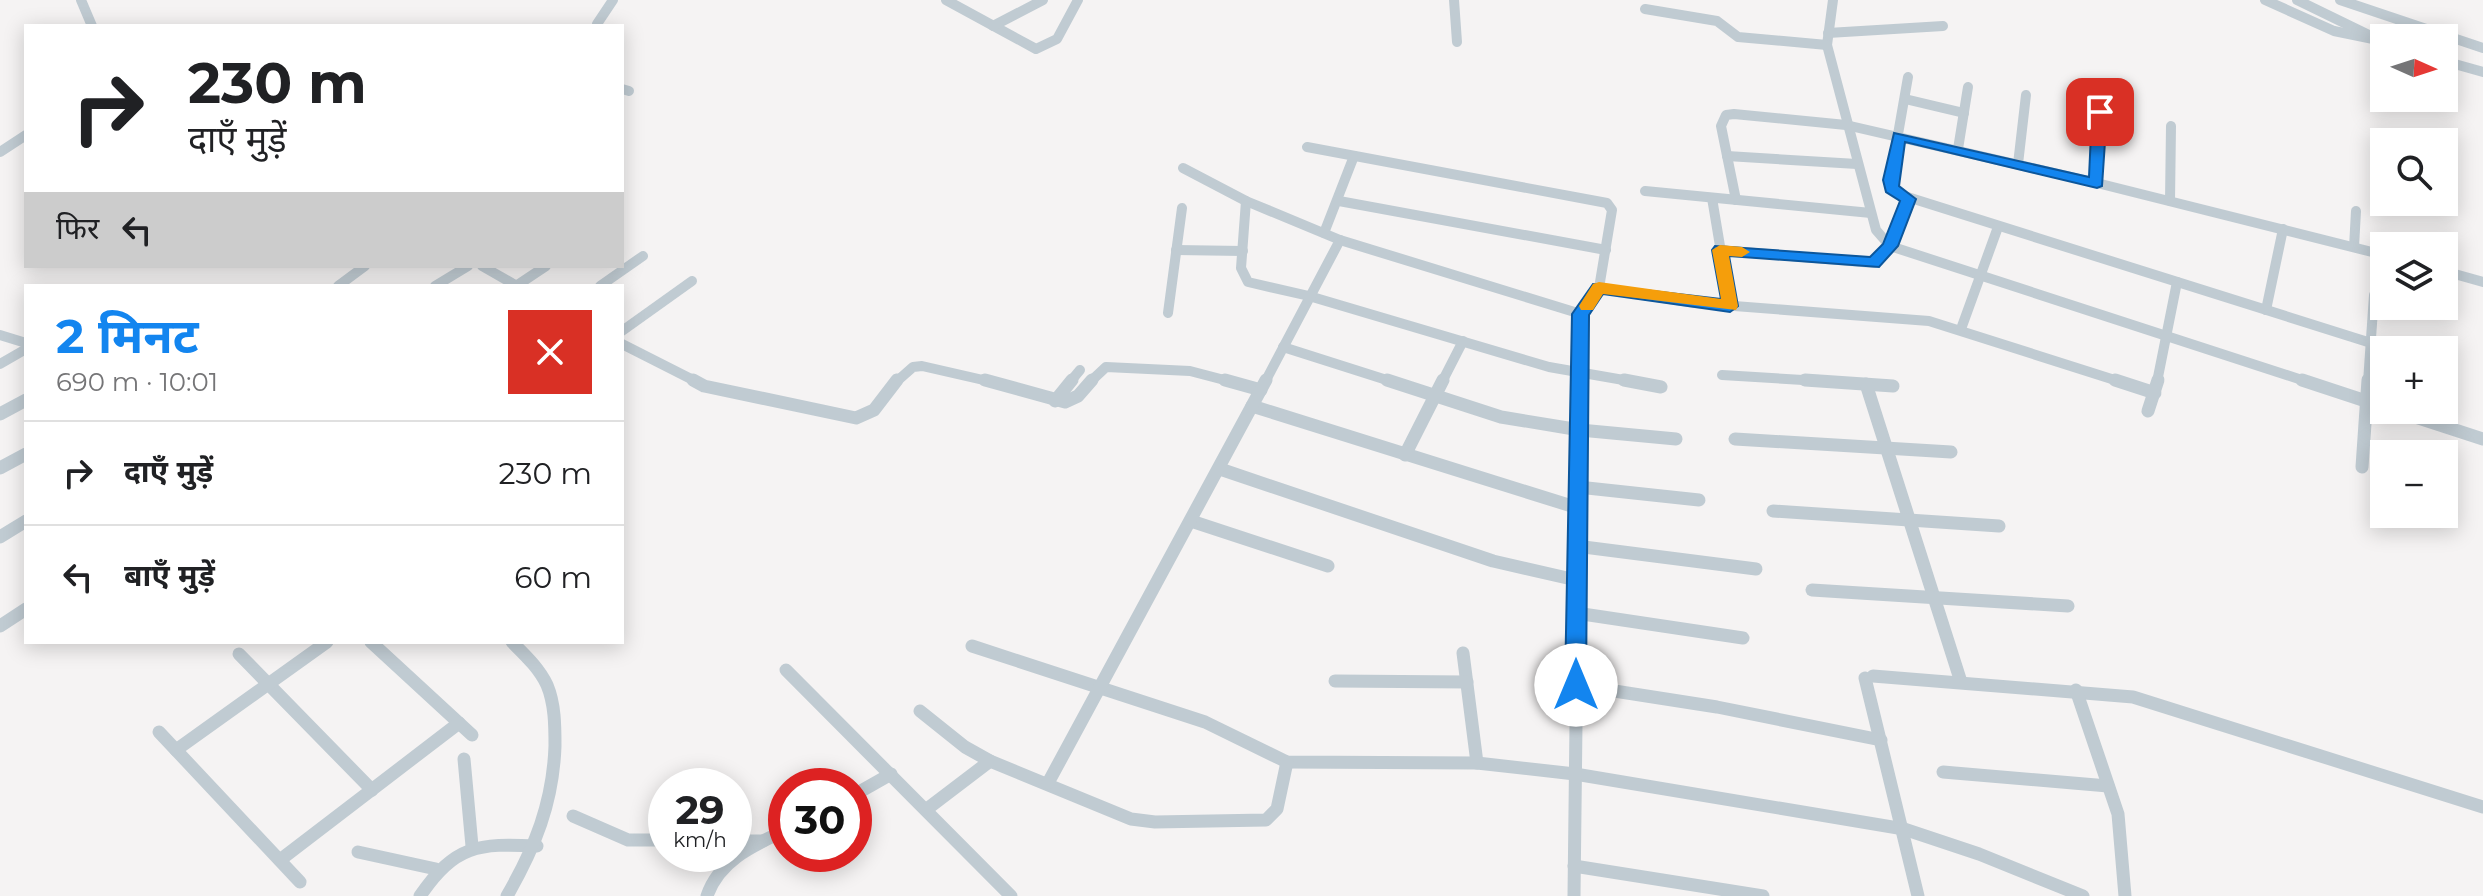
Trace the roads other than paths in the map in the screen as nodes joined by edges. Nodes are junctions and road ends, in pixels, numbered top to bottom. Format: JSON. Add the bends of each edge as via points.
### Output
{"nodes":[{"id":1,"x":81,"y":0,"type":"edge"},
{"id":2,"x":613,"y":0,"type":"edge"},
{"id":3,"x":946,"y":0,"type":"edge"},
{"id":4,"x":970,"y":0,"type":"edge"},
{"id":5,"x":1043,"y":0,"type":"edge"},
{"id":6,"x":1078,"y":0,"type":"edge"},
{"id":7,"x":1454,"y":0,"type":"edge"},
{"id":8,"x":1833,"y":0,"type":"edge"},
{"id":9,"x":2265,"y":0,"type":"edge"},
{"id":10,"x":2297,"y":0,"type":"edge"},
{"id":11,"x":2340,"y":0,"type":"edge"},
{"id":12,"x":957,"y":7,"type":"junction"},
{"id":13,"x":1645,"y":9,"type":"dead end"},
{"id":14,"x":91,"y":24,"type":"edge"},
{"id":15,"x":597,"y":24,"type":"edge"},
{"id":16,"x":993,"y":26,"type":"junction"},
{"id":17,"x":1943,"y":26,"type":"dead end"},
{"id":18,"x":2370,"y":36,"type":"edge"},
{"id":19,"x":1827,"y":39,"type":"junction"},
{"id":20,"x":2370,"y":40,"type":"edge"},
{"id":21,"x":1457,"y":42,"type":"dead end"},
{"id":22,"x":2483,"y":48,"type":"edge"},
{"id":23,"x":2458,"y":65,"type":"edge"},
{"id":24,"x":2483,"y":72,"type":"edge"},
{"id":25,"x":1908,"y":77,"type":"dead end"},
{"id":26,"x":1968,"y":87,"type":"dead end"},
{"id":27,"x":2026,"y":95,"type":"dead end"},
{"id":28,"x":1905,"y":99,"type":"junction"},
{"id":29,"x":2100,"y":112,"type":"dead end"},
{"id":30,"x":1964,"y":113,"type":"junction"},
{"id":31,"x":1846,"y":125,"type":"junction"},
{"id":32,"x":2171,"y":126,"type":"dead end"},
{"id":33,"x":24,"y":136,"type":"edge"},
{"id":34,"x":1899,"y":136,"type":"junction"},
{"id":35,"x":1307,"y":147,"type":"dead end"},
{"id":36,"x":1958,"y":149,"type":"junction"},
{"id":37,"x":0,"y":152,"type":"edge"},
{"id":38,"x":1354,"y":156,"type":"junction"},
{"id":39,"x":1727,"y":156,"type":"junction"},
{"id":40,"x":1857,"y":164,"type":"junction"},
{"id":41,"x":2018,"y":164,"type":"junction"},
{"id":42,"x":1183,"y":168,"type":"dead end"},
{"id":43,"x":2097,"y":183,"type":"junction"},
{"id":44,"x":1645,"y":191,"type":"dead end"},
{"id":45,"x":1712,"y":198,"type":"junction"},
{"id":46,"x":1908,"y":199,"type":"junction"},
{"id":47,"x":1736,"y":200,"type":"junction"},
{"id":48,"x":1246,"y":201,"type":"junction"},
{"id":49,"x":1339,"y":201,"type":"junction"},
{"id":50,"x":2170,"y":201,"type":"junction"},
{"id":51,"x":1182,"y":208,"type":"dead end"},
{"id":52,"x":2356,"y":211,"type":"dead end"},
{"id":53,"x":1871,"y":213,"type":"junction"},
{"id":54,"x":1998,"y":227,"type":"junction"},
{"id":55,"x":2283,"y":229,"type":"junction"},
{"id":56,"x":1324,"y":233,"type":"junction"},
{"id":57,"x":1340,"y":240,"type":"junction"},
{"id":58,"x":1890,"y":246,"type":"junction"},
{"id":59,"x":2354,"y":247,"type":"junction"},
{"id":60,"x":1176,"y":250,"type":"junction"},
{"id":61,"x":1606,"y":250,"type":"junction"},
{"id":62,"x":1720,"y":250,"type":"junction"},
{"id":63,"x":1243,"y":251,"type":"junction"},
{"id":64,"x":2370,"y":251,"type":"edge"},
{"id":65,"x":643,"y":256,"type":"dead end"},
{"id":66,"x":362,"y":268,"type":"edge"},
{"id":67,"x":465,"y":268,"type":"edge"},
{"id":68,"x":486,"y":268,"type":"edge"},
{"id":69,"x":543,"y":268,"type":"edge"},
{"id":70,"x":2458,"y":275,"type":"edge"},
{"id":71,"x":1982,"y":277,"type":"junction"},
{"id":72,"x":692,"y":281,"type":"dead end"},
{"id":73,"x":2177,"y":282,"type":"junction"},
{"id":74,"x":2483,"y":282,"type":"edge"},
{"id":75,"x":341,"y":284,"type":"edge"},
{"id":76,"x":438,"y":284,"type":"edge"},
{"id":77,"x":514,"y":284,"type":"edge"},
{"id":78,"x":520,"y":284,"type":"edge"},
{"id":79,"x":603,"y":284,"type":"edge"},
{"id":80,"x":1599,"y":288,"type":"junction"},
{"id":81,"x":1309,"y":296,"type":"junction"},
{"id":82,"x":1730,"y":306,"type":"junction"},
{"id":83,"x":2266,"y":310,"type":"junction"},
{"id":84,"x":1168,"y":313,"type":"dead end"},
{"id":85,"x":1581,"y":314,"type":"junction"},
{"id":86,"x":1961,"y":329,"type":"junction"},
{"id":87,"x":624,"y":330,"type":"edge"},
{"id":88,"x":0,"y":335,"type":"edge"},
{"id":89,"x":2166,"y":336,"type":"junction"},
{"id":90,"x":1463,"y":341,"type":"junction"},
{"id":91,"x":24,"y":342,"type":"edge"},
{"id":92,"x":2370,"y":343,"type":"edge"},
{"id":93,"x":624,"y":345,"type":"edge"},
{"id":94,"x":1283,"y":347,"type":"junction"},
{"id":95,"x":24,"y":350,"type":"edge"},
{"id":96,"x":2370,"y":358,"type":"edge"},
{"id":97,"x":0,"y":364,"type":"edge"},
{"id":98,"x":1080,"y":370,"type":"dead end"},
{"id":99,"x":1581,"y":374,"type":"junction"},
{"id":100,"x":1722,"y":375,"type":"dead end"},
{"id":101,"x":1866,"y":384,"type":"junction"},
{"id":102,"x":1893,"y":386,"type":"dead end"},
{"id":103,"x":1661,"y":387,"type":"dead end"},
{"id":104,"x":1261,"y":390,"type":"junction"},
{"id":105,"x":2155,"y":393,"type":"junction"},
{"id":106,"x":1435,"y":397,"type":"junction"},
{"id":107,"x":24,"y":401,"type":"edge"},
{"id":108,"x":1055,"y":401,"type":"junction"},
{"id":109,"x":2367,"y":401,"type":"junction"},
{"id":110,"x":2370,"y":402,"type":"edge"},
{"id":111,"x":1252,"y":406,"type":"junction"},
{"id":112,"x":2148,"y":411,"type":"dead end"},
{"id":113,"x":0,"y":414,"type":"edge"},
{"id":114,"x":2437,"y":424,"type":"edge"},
{"id":115,"x":1580,"y":430,"type":"junction"},
{"id":116,"x":1676,"y":439,"type":"dead end"},
{"id":117,"x":1735,"y":439,"type":"dead end"},
{"id":118,"x":2483,"y":439,"type":"edge"},
{"id":119,"x":1887,"y":448,"type":"junction"},
{"id":120,"x":1951,"y":452,"type":"dead end"},
{"id":121,"x":24,"y":455,"type":"edge"},
{"id":122,"x":1405,"y":455,"type":"junction"},
{"id":123,"x":2362,"y":467,"type":"dead end"},
{"id":124,"x":0,"y":468,"type":"edge"},
{"id":125,"x":1220,"y":469,"type":"junction"},
{"id":126,"x":1578,"y":487,"type":"junction"},
{"id":127,"x":1699,"y":500,"type":"dead end"},
{"id":128,"x":1578,"y":508,"type":"junction"},
{"id":129,"x":1773,"y":511,"type":"dead end"},
{"id":130,"x":1191,"y":521,"type":"junction"},
{"id":131,"x":1910,"y":521,"type":"junction"},
{"id":132,"x":24,"y":522,"type":"edge"},
{"id":133,"x":1999,"y":526,"type":"dead end"},
{"id":134,"x":0,"y":537,"type":"edge"},
{"id":135,"x":1576,"y":546,"type":"junction"},
{"id":136,"x":1328,"y":566,"type":"dead end"},
{"id":137,"x":1756,"y":569,"type":"dead end"},
{"id":138,"x":1576,"y":580,"type":"junction"},
{"id":139,"x":1812,"y":590,"type":"dead end"},
{"id":140,"x":1934,"y":600,"type":"junction"},
{"id":141,"x":2068,"y":606,"type":"dead end"},
{"id":142,"x":24,"y":610,"type":"edge"},
{"id":143,"x":1576,"y":613,"type":"junction"},
{"id":144,"x":0,"y":626,"type":"edge"},
{"id":145,"x":1743,"y":638,"type":"dead end"},
{"id":146,"x":324,"y":644,"type":"edge"},
{"id":147,"x":373,"y":644,"type":"edge"},
{"id":148,"x":514,"y":644,"type":"edge"},
{"id":149,"x":972,"y":646,"type":"dead end"},
{"id":150,"x":1463,"y":653,"type":"dead end"},
{"id":151,"x":239,"y":654,"type":"dead end"},
{"id":152,"x":786,"y":670,"type":"dead end"},
{"id":153,"x":1335,"y":681,"type":"dead end"},
{"id":154,"x":1467,"y":682,"type":"junction"},
{"id":155,"x":1961,"y":682,"type":"junction"},
{"id":156,"x":267,"y":683,"type":"junction"},
{"id":157,"x":1576,"y":685,"type":"junction"},
{"id":158,"x":1101,"y":687,"type":"junction"},
{"id":159,"x":2076,"y":690,"type":"junction"},
{"id":160,"x":920,"y":711,"type":"dead end"},
{"id":161,"x":459,"y":723,"type":"junction"},
{"id":162,"x":159,"y":732,"type":"dead end"},
{"id":163,"x":472,"y":735,"type":"dead end"},
{"id":164,"x":1881,"y":740,"type":"junction"},
{"id":165,"x":176,"y":750,"type":"junction"},
{"id":166,"x":464,"y":759,"type":"dead end"},
{"id":167,"x":990,"y":761,"type":"junction"},
{"id":168,"x":1287,"y":762,"type":"junction"},
{"id":169,"x":1477,"y":763,"type":"junction"},
{"id":170,"x":1943,"y":772,"type":"dead end"},
{"id":171,"x":891,"y":774,"type":"junction"},
{"id":172,"x":1575,"y":774,"type":"junction"},
{"id":173,"x":1048,"y":783,"type":"junction"},
{"id":174,"x":872,"y":785,"type":"edge"},
{"id":175,"x":2108,"y":786,"type":"junction"},
{"id":176,"x":372,"y":790,"type":"junction"},
{"id":177,"x":2483,"y":807,"type":"edge"},
{"id":178,"x":927,"y":809,"type":"junction"},
{"id":179,"x":573,"y":816,"type":"dead end"},
{"id":180,"x":1904,"y":829,"type":"junction"},
{"id":181,"x":768,"y":839,"type":"edge"},
{"id":182,"x":648,"y":840,"type":"edge"},
{"id":183,"x":752,"y":841,"type":"edge"},
{"id":184,"x":763,"y":841,"type":"junction"},
{"id":185,"x":472,"y":846,"type":"junction"},
{"id":186,"x":537,"y":846,"type":"junction"},
{"id":187,"x":358,"y":852,"type":"dead end"},
{"id":188,"x":280,"y":860,"type":"junction"},
{"id":189,"x":1574,"y":866,"type":"junction"},
{"id":190,"x":436,"y":869,"type":"junction"},
{"id":191,"x":300,"y":882,"type":"dead end"},
{"id":192,"x":1682,"y":890,"type":"edge"},
{"id":193,"x":420,"y":896,"type":"edge"},
{"id":194,"x":507,"y":896,"type":"edge"},
{"id":195,"x":707,"y":896,"type":"edge"},
{"id":196,"x":1011,"y":896,"type":"edge"},
{"id":197,"x":1574,"y":896,"type":"edge"},
{"id":198,"x":1763,"y":896,"type":"edge"},
{"id":199,"x":1918,"y":896,"type":"edge"},
{"id":200,"x":2083,"y":896,"type":"edge"},
{"id":201,"x":2125,"y":896,"type":"edge"}],
"edges":[{"from":1,"to":14,"type":"street"},
{"from":2,"to":15,"type":"street"},
{"from":3,"to":12,"type":"street"},
{"from":4,"to":12,"type":"street"},
{"from":5,"to":16,"type":"street"},
{"from":6,"to":16,"type":"street","via":[[1057,39],[1043,48],[1029,47]]},
{"from":7,"to":21,"type":"street"},
{"from":8,"to":19,"type":"street"},
{"from":9,"to":20,"type":"street","via":[[2327,30]]},
{"from":10,"to":18,"type":"street"},
{"from":11,"to":22,"type":"street"},
{"from":12,"to":16,"type":"street"},
{"from":13,"to":19,"type":"street","via":[[1709,18],[1738,37]]},
{"from":17,"to":19,"type":"street"},
{"from":19,"to":31,"type":"street"},
{"from":23,"to":24,"type":"street"},
{"from":25,"to":28,"type":"street"},
{"from":26,"to":30,"type":"street"},
{"from":27,"to":41,"type":"street"},
{"from":28,"to":30,"type":"street"},
{"from":28,"to":34,"type":"street"},
{"from":29,"to":43,"type":"street"},
{"from":30,"to":36,"type":"street"},
{"from":31,"to":34,"type":"street"},
{"from":31,"to":39,"type":"street","via":[[1726,115],[1721,126]]},
{"from":31,"to":40,"type":"street"},
{"from":32,"to":50,"type":"street"},
{"from":33,"to":37,"type":"street"},
{"from":34,"to":36,"type":"street"},
{"from":34,"to":46,"type":"street","via":[[1890,180],[1892,188]]},
{"from":35,"to":38,"type":"street"},
{"from":36,"to":41,"type":"street"},
{"from":38,"to":49,"type":"street"},
{"from":38,"to":61,"type":"street","via":[[1607,203],[1613,216]]},
{"from":39,"to":40,"type":"street"},
{"from":39,"to":47,"type":"street"},
{"from":40,"to":53,"type":"street"},
{"from":41,"to":43,"type":"street"},
{"from":42,"to":48,"type":"street"},
{"from":43,"to":50,"type":"street"},
{"from":44,"to":45,"type":"street"},
{"from":45,"to":47,"type":"street"},
{"from":45,"to":62,"type":"street"},
{"from":46,"to":54,"type":"street"},
{"from":46,"to":58,"type":"street"},
{"from":47,"to":53,"type":"street"},
{"from":48,"to":56,"type":"street"},
{"from":48,"to":63,"type":"street"},
{"from":49,"to":56,"type":"street"},
{"from":49,"to":61,"type":"street"},
{"from":50,"to":55,"type":"street"},
{"from":51,"to":60,"type":"street"},
{"from":52,"to":59,"type":"street"},
{"from":53,"to":58,"type":"street","via":[[1876,230]]},
{"from":54,"to":71,"type":"street"},
{"from":54,"to":73,"type":"street"},
{"from":55,"to":59,"type":"street"},
{"from":55,"to":83,"type":"street"},
{"from":56,"to":57,"type":"street"},
{"from":57,"to":81,"type":"street"},
{"from":57,"to":85,"type":"street"},
{"from":58,"to":62,"type":"street","via":[[1874,263]]},
{"from":58,"to":71,"type":"street"},
{"from":59,"to":64,"type":"street"},
{"from":60,"to":63,"type":"street"},
{"from":60,"to":84,"type":"street"},
{"from":61,"to":80,"type":"street"},
{"from":62,"to":82,"type":"street"},
{"from":63,"to":81,"type":"street","via":[[1242,274],[1248,282]]},
{"from":65,"to":79,"type":"street"},
{"from":66,"to":75,"type":"street"},
{"from":67,"to":76,"type":"street"},
{"from":68,"to":77,"type":"street"},
{"from":69,"to":78,"type":"street"},
{"from":70,"to":74,"type":"street"},
{"from":71,"to":86,"type":"street"},
{"from":71,"to":89,"type":"street"},
{"from":72,"to":87,"type":"street"},
{"from":73,"to":83,"type":"street"},
{"from":73,"to":89,"type":"street"},
{"from":80,"to":82,"type":"street"},
{"from":80,"to":85,"type":"street"},
{"from":81,"to":90,"type":"street"},
{"from":81,"to":94,"type":"street"},
{"from":82,"to":86,"type":"street","via":[[1916,320]]},
{"from":83,"to":92,"type":"street"},
{"from":85,"to":99,"type":"street"},
{"from":86,"to":105,"type":"street"},
{"from":88,"to":91,"type":"street"},
{"from":89,"to":105,"type":"street"},
{"from":89,"to":109,"type":"street"},
{"from":90,"to":99,"type":"street"},
{"from":90,"to":106,"type":"street"},
{"from":93,"to":108,"type":"street","via":[[704,386],[856,418],[872,412],[907,371],[920,365]]},
{"from":94,"to":104,"type":"street"},
{"from":94,"to":106,"type":"street"},
{"from":95,"to":97,"type":"street"},
{"from":96,"to":109,"type":"street"},
{"from":98,"to":108,"type":"street"},
{"from":99,"to":103,"type":"street"},
{"from":99,"to":115,"type":"street"},
{"from":100,"to":101,"type":"street"},
{"from":101,"to":102,"type":"street"},
{"from":101,"to":119,"type":"street"},
{"from":104,"to":108,"type":"street","via":[[1190,371],[1106,367],[1081,397]]},
{"from":104,"to":111,"type":"street"},
{"from":105,"to":112,"type":"street"},
{"from":106,"to":115,"type":"street","via":[[1501,417]]},
{"from":106,"to":122,"type":"street"},
{"from":107,"to":113,"type":"street"},
{"from":109,"to":110,"type":"street"},
{"from":109,"to":123,"type":"street"},
{"from":111,"to":122,"type":"street"},
{"from":111,"to":125,"type":"street"},
{"from":114,"to":118,"type":"street"},
{"from":115,"to":116,"type":"street"},
{"from":115,"to":126,"type":"street"},
{"from":117,"to":119,"type":"street"},
{"from":119,"to":120,"type":"street"},
{"from":119,"to":131,"type":"street"},
{"from":121,"to":124,"type":"street"},
{"from":122,"to":128,"type":"street"},
{"from":125,"to":130,"type":"street"},
{"from":125,"to":138,"type":"street","via":[[1493,561]]},
{"from":126,"to":127,"type":"street"},
{"from":126,"to":128,"type":"street"},
{"from":128,"to":135,"type":"street"},
{"from":129,"to":131,"type":"street"},
{"from":130,"to":136,"type":"street"},
{"from":130,"to":158,"type":"street"},
{"from":131,"to":133,"type":"street"},
{"from":131,"to":140,"type":"street"},
{"from":132,"to":134,"type":"street"},
{"from":135,"to":137,"type":"street"},
{"from":135,"to":138,"type":"street"},
{"from":138,"to":143,"type":"street"},
{"from":139,"to":140,"type":"street"},
{"from":140,"to":141,"type":"street"},
{"from":140,"to":155,"type":"street"},
{"from":142,"to":144,"type":"street"},
{"from":143,"to":145,"type":"street"},
{"from":143,"to":157,"type":"street"},
{"from":146,"to":156,"type":"street"},
{"from":147,"to":161,"type":"street"},
{"from":148,"to":186,"type":"street","via":[[544,680],[555,727],[551,807]]},
{"from":149,"to":158,"type":"street"},
{"from":150,"to":154,"type":"street"},
{"from":151,"to":156,"type":"street"},
{"from":152,"to":171,"type":"street"},
{"from":153,"to":154,"type":"street"},
{"from":154,"to":169,"type":"street"},
{"from":155,"to":159,"type":"street"},
{"from":155,"to":164,"type":"street","via":[[1869,677]]},
{"from":156,"to":165,"type":"street"},
{"from":156,"to":176,"type":"street"},
{"from":157,"to":164,"type":"street"},
{"from":157,"to":172,"type":"street"},
{"from":158,"to":168,"type":"street","via":[[1205,722]]},
{"from":158,"to":173,"type":"street"},
{"from":159,"to":175,"type":"street"},
{"from":159,"to":177,"type":"street","via":[[2133,697]]},
{"from":160,"to":167,"type":"street"},
{"from":161,"to":163,"type":"street"},
{"from":161,"to":176,"type":"street"},
{"from":162,"to":165,"type":"street"},
{"from":164,"to":180,"type":"street"},
{"from":165,"to":188,"type":"street"},
{"from":166,"to":185,"type":"street"},
{"from":167,"to":173,"type":"street"},
{"from":167,"to":178,"type":"street"},
{"from":168,"to":169,"type":"street"},
{"from":168,"to":173,"type":"street","via":[[1277,809],[1266,820],[1131,819]]},
{"from":169,"to":172,"type":"street"},
{"from":170,"to":175,"type":"street"},
{"from":171,"to":174,"type":"street"},
{"from":171,"to":178,"type":"street"},
{"from":172,"to":180,"type":"street"},
{"from":172,"to":189,"type":"street"},
{"from":175,"to":201,"type":"street","via":[[2118,814]]},
{"from":176,"to":188,"type":"street"},
{"from":178,"to":196,"type":"street"},
{"from":179,"to":182,"type":"street","via":[[628,840]]},
{"from":180,"to":199,"type":"street"},
{"from":180,"to":200,"type":"street"},
{"from":181,"to":184,"type":"street"},
{"from":183,"to":184,"type":"street"},
{"from":184,"to":195,"type":"street","via":[[716,875]]},
{"from":185,"to":186,"type":"street"},
{"from":185,"to":190,"type":"street"},
{"from":186,"to":194,"type":"street"},
{"from":187,"to":190,"type":"street"},
{"from":188,"to":191,"type":"street"},
{"from":189,"to":192,"type":"street"},
{"from":189,"to":197,"type":"street"},
{"from":190,"to":193,"type":"street"},
{"from":192,"to":198,"type":"street"}]}
